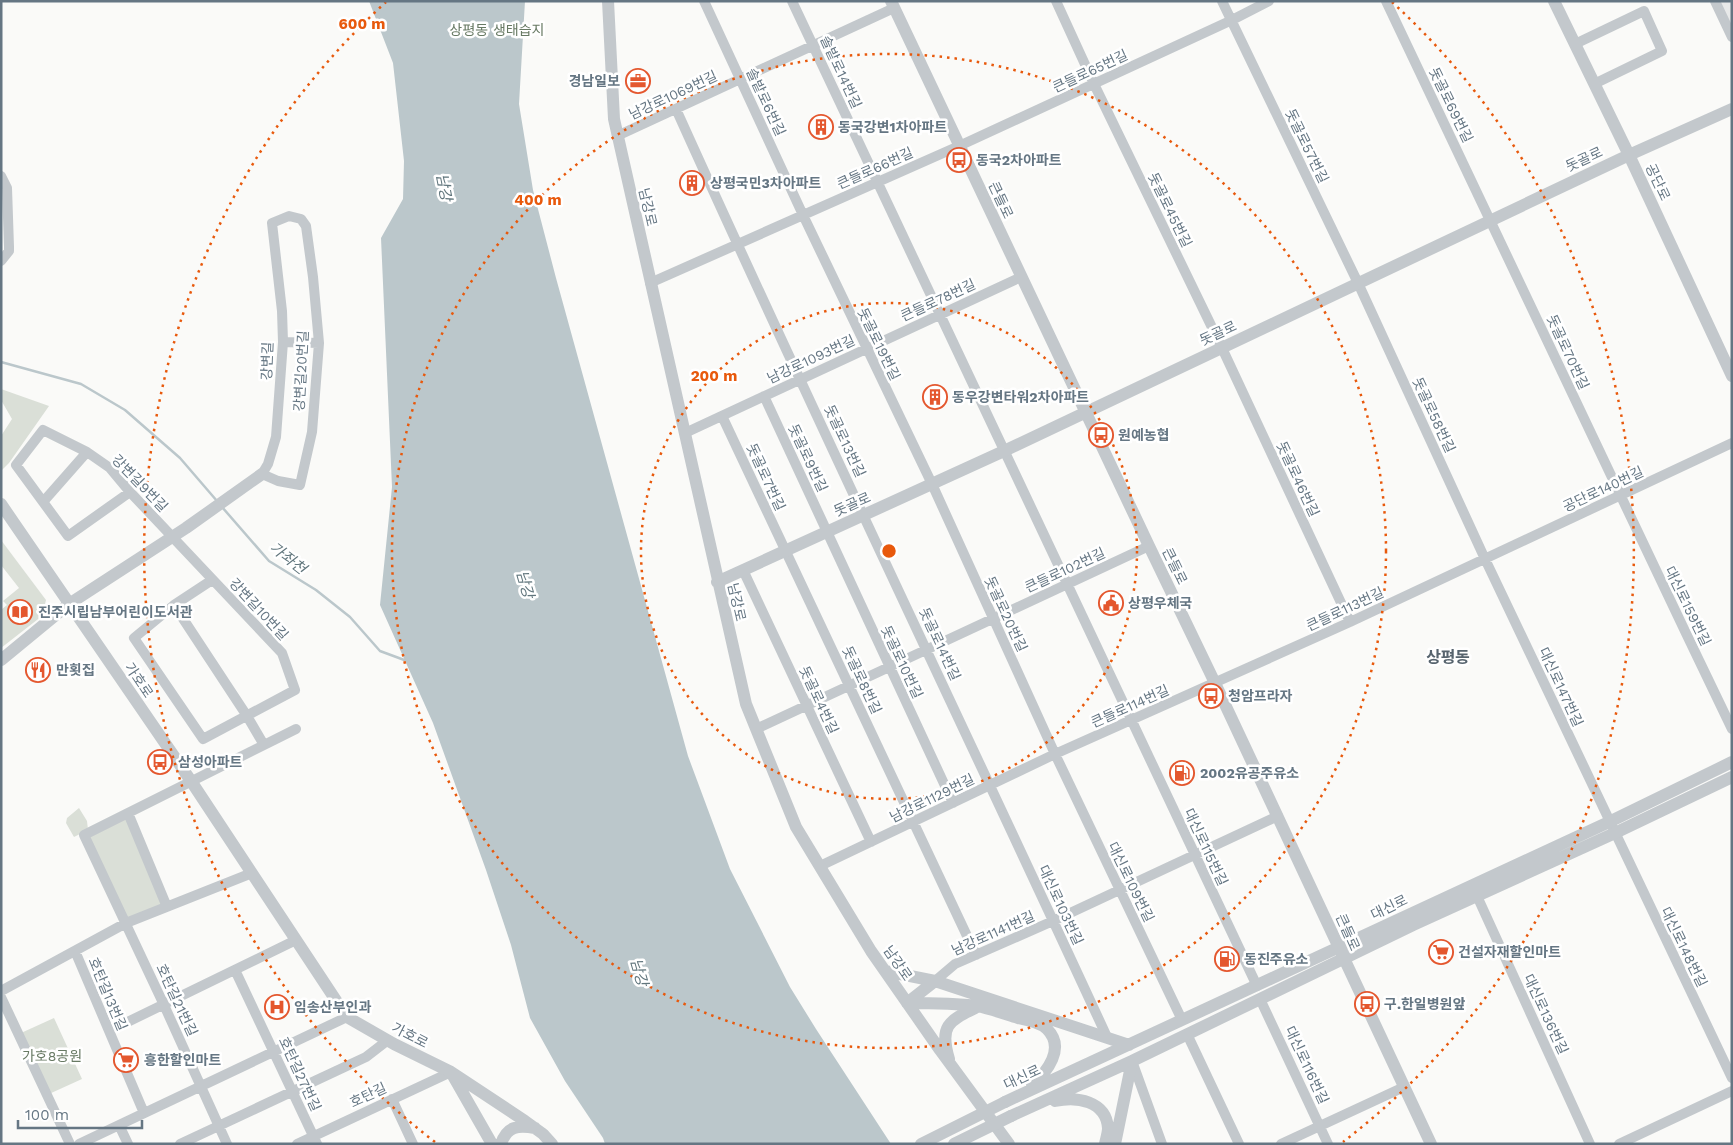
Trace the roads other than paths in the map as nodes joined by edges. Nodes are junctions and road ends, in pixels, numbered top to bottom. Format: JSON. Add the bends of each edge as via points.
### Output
{"nodes":[{"id":1,"x":608,"y":1,"type":"edge"},
{"id":2,"x":704,"y":1,"type":"edge"},
{"id":3,"x":792,"y":1,"type":"edge"},
{"id":4,"x":1056,"y":1,"type":"edge"},
{"id":5,"x":1222,"y":1,"type":"edge"},
{"id":6,"x":1269,"y":1,"type":"edge"},
{"id":7,"x":1386,"y":1,"type":"edge"},
{"id":8,"x":1554,"y":1,"type":"edge"},
{"id":9,"x":1715,"y":1,"type":"edge"},
{"id":10,"x":892,"y":5,"type":"edge"},
{"id":11,"x":1232,"y":20,"type":"junction"},
{"id":12,"x":1732,"y":37,"type":"edge"},
{"id":13,"x":1575,"y":44,"type":"junction"},
{"id":14,"x":813,"y":46,"type":"junction"},
{"id":15,"x":740,"y":79,"type":"junction"},
{"id":16,"x":1094,"y":84,"type":"junction"},
{"id":17,"x":1594,"y":84,"type":"junction"},
{"id":18,"x":676,"y":109,"type":"junction"},
{"id":19,"x":1732,"y":109,"type":"edge"},
{"id":20,"x":617,"y":136,"type":"junction"},
{"id":21,"x":959,"y":146,"type":"junction"},
{"id":22,"x":1629,"y":154,"type":"junction"},
{"id":23,"x":1,"y":176,"type":"edge"},
{"id":24,"x":876,"y":182,"type":"junction"},
{"id":25,"x":803,"y":215,"type":"junction"},
{"id":26,"x":1491,"y":220,"type":"junction"},
{"id":27,"x":272,"y":223,"type":"joint"},
{"id":28,"x":737,"y":244,"type":"junction"},
{"id":29,"x":1,"y":261,"type":"edge"},
{"id":30,"x":1021,"y":277,"type":"junction"},
{"id":31,"x":650,"y":283,"type":"junction"},
{"id":32,"x":1358,"y":283,"type":"junction"},
{"id":33,"x":939,"y":315,"type":"junction"},
{"id":34,"x":283,"y":342,"type":"junction"},
{"id":35,"x":319,"y":343,"type":"junction"},
{"id":36,"x":1222,"y":348,"type":"junction"},
{"id":37,"x":867,"y":349,"type":"junction"},
{"id":38,"x":1732,"y":376,"type":"edge"},
{"id":39,"x":800,"y":379,"type":"junction"},
{"id":40,"x":764,"y":396,"type":"junction"},
{"id":41,"x":1086,"y":412,"type":"junction"},
{"id":42,"x":722,"y":416,"type":"junction"},
{"id":43,"x":685,"y":433,"type":"junction"},
{"id":44,"x":1732,"y":444,"type":"edge"},
{"id":45,"x":1004,"y":451,"type":"junction"},
{"id":46,"x":87,"y":452,"type":"junction"},
{"id":47,"x":262,"y":474,"type":"junction"},
{"id":48,"x":932,"y":484,"type":"junction"},
{"id":49,"x":130,"y":492,"type":"junction"},
{"id":50,"x":1620,"y":496,"type":"junction"},
{"id":51,"x":43,"y":502,"type":"junction"},
{"id":52,"x":1,"y":504,"type":"edge"},
{"id":53,"x":864,"y":515,"type":"junction"},
{"id":54,"x":826,"y":532,"type":"junction"},
{"id":55,"x":172,"y":537,"type":"junction"},
{"id":56,"x":1149,"y":546,"type":"junction"},
{"id":57,"x":786,"y":551,"type":"junction"},
{"id":58,"x":1485,"y":559,"type":"junction"},
{"id":59,"x":743,"y":570,"type":"junction"},
{"id":60,"x":212,"y":580,"type":"junction"},
{"id":61,"x":717,"y":582,"type":"junction"},
{"id":62,"x":1067,"y":585,"type":"junction"},
{"id":63,"x":69,"y":604,"type":"junction"},
{"id":64,"x":174,"y":605,"type":"junction"},
{"id":65,"x":993,"y":619,"type":"junction"},
{"id":66,"x":1350,"y":622,"type":"junction"},
{"id":67,"x":927,"y":650,"type":"junction"},
{"id":68,"x":1,"y":660,"type":"edge"},
{"id":69,"x":890,"y":667,"type":"junction"},
{"id":70,"x":1215,"y":683,"type":"junction"},
{"id":71,"x":849,"y":686,"type":"junction"},
{"id":72,"x":807,"y":706,"type":"junction"},
{"id":73,"x":247,"y":716,"type":"junction"},
{"id":74,"x":1131,"y":720,"type":"junction"},
{"id":75,"x":296,"y":729,"type":"dead end"},
{"id":76,"x":1732,"y":729,"type":"edge"},
{"id":77,"x":756,"y":730,"type":"junction"},
{"id":78,"x":264,"y":745,"type":"junction"},
{"id":79,"x":1055,"y":754,"type":"junction"},
{"id":80,"x":1732,"y":762,"type":"edge"},
{"id":81,"x":1732,"y":777,"type":"edge"},
{"id":82,"x":191,"y":782,"type":"junction"},
{"id":83,"x":991,"y":785,"type":"junction"},
{"id":84,"x":953,"y":803,"type":"junction"},
{"id":85,"x":128,"y":813,"type":"junction"},
{"id":86,"x":1278,"y":816,"type":"junction"},
{"id":87,"x":914,"y":822,"type":"junction"},
{"id":88,"x":1612,"y":827,"type":"junction"},
{"id":89,"x":871,"y":842,"type":"junction"},
{"id":90,"x":1194,"y":854,"type":"junction"},
{"id":91,"x":820,"y":866,"type":"junction"},
{"id":92,"x":252,"y":873,"type":"junction"},
{"id":93,"x":1119,"y":890,"type":"junction"},
{"id":94,"x":1477,"y":896,"type":"junction"},
{"id":95,"x":167,"y":907,"type":"junction"},
{"id":96,"x":1053,"y":921,"type":"junction"},
{"id":97,"x":126,"y":923,"type":"junction"},
{"id":98,"x":296,"y":940,"type":"junction"},
{"id":99,"x":75,"y":951,"type":"junction"},
{"id":100,"x":1342,"y":953,"type":"junction"},
{"id":101,"x":976,"y":955,"type":"junction"},
{"id":102,"x":235,"y":970,"type":"junction"},
{"id":103,"x":885,"y":971,"type":"junction"},
{"id":104,"x":935,"y":981,"type":"junction"},
{"id":105,"x":1257,"y":986,"type":"junction"},
{"id":106,"x":1,"y":991,"type":"edge"},
{"id":107,"x":1,"y":997,"type":"edge"},
{"id":108,"x":1260,"y":999,"type":"junction"},
{"id":109,"x":907,"y":1003,"type":"junction"},
{"id":110,"x":164,"y":1005,"type":"junction"},
{"id":111,"x":978,"y":1007,"type":"junction"},
{"id":112,"x":348,"y":1018,"type":"junction"},
{"id":113,"x":1182,"y":1020,"type":"junction"},
{"id":114,"x":109,"y":1030,"type":"junction"},
{"id":115,"x":1187,"y":1034,"type":"junction"},
{"id":116,"x":1106,"y":1037,"type":"junction"},
{"id":117,"x":388,"y":1040,"type":"junction"},
{"id":118,"x":1128,"y":1044,"type":"junction"},
{"id":119,"x":274,"y":1052,"type":"junction"},
{"id":120,"x":1132,"y":1061,"type":"junction"},
{"id":121,"x":950,"y":1064,"type":"junction"},
{"id":122,"x":451,"y":1072,"type":"junction"},
{"id":123,"x":1732,"y":1078,"type":"edge"},
{"id":124,"x":201,"y":1086,"type":"junction"},
{"id":125,"x":1404,"y":1087,"type":"junction"},
{"id":126,"x":1732,"y":1091,"type":"edge"},
{"id":127,"x":292,"y":1092,"type":"junction"},
{"id":128,"x":1020,"y":1094,"type":"junction"},
{"id":129,"x":392,"y":1099,"type":"junction"},
{"id":130,"x":1034,"y":1107,"type":"junction"},
{"id":131,"x":144,"y":1113,"type":"junction"},
{"id":132,"x":119,"y":1125,"type":"junction"},
{"id":133,"x":219,"y":1126,"type":"junction"},
{"id":134,"x":1320,"y":1126,"type":"junction"},
{"id":135,"x":536,"y":1129,"type":"junction"},
{"id":136,"x":315,"y":1140,"type":"edge"},
{"id":137,"x":70,"y":1144,"type":"edge"},
{"id":138,"x":79,"y":1144,"type":"edge"},
{"id":139,"x":128,"y":1144,"type":"edge"},
{"id":140,"x":180,"y":1144,"type":"edge"},
{"id":141,"x":227,"y":1144,"type":"edge"},
{"id":142,"x":297,"y":1144,"type":"edge"},
{"id":143,"x":412,"y":1144,"type":"edge"},
{"id":144,"x":492,"y":1144,"type":"edge"},
{"id":145,"x":501,"y":1144,"type":"edge"},
{"id":146,"x":552,"y":1144,"type":"edge"},
{"id":147,"x":921,"y":1144,"type":"edge"},
{"id":148,"x":954,"y":1144,"type":"edge"},
{"id":149,"x":1008,"y":1144,"type":"edge"},
{"id":150,"x":1105,"y":1144,"type":"edge"},
{"id":151,"x":1116,"y":1144,"type":"edge"},
{"id":152,"x":1162,"y":1144,"type":"edge"},
{"id":153,"x":1239,"y":1144,"type":"edge"},
{"id":154,"x":1280,"y":1144,"type":"edge"},
{"id":155,"x":1328,"y":1144,"type":"edge"},
{"id":156,"x":1431,"y":1144,"type":"edge"},
{"id":157,"x":1590,"y":1144,"type":"edge"},
{"id":158,"x":1620,"y":1144,"type":"edge"}],
"edges":[{"from":1,"to":20,"type":"street","name":"남강로"},
{"from":2,"to":15,"type":"street","name":"솔밭로6번길"},
{"from":3,"to":14,"type":"street","name":"솔밭로14번길"},
{"from":4,"to":16,"type":"street","name":"돗골로45번길"},
{"from":5,"to":11,"type":"street","name":"돗골로57번길"},
{"from":6,"to":11,"type":"street","name":"큰들로65번길"},
{"from":7,"to":26,"type":"street","name":"돗골로69번길"},
{"from":8,"to":13,"type":"street","name":"공단로"},
{"from":9,"to":12,"type":"street"},
{"from":10,"to":14,"type":"street","name":"남강로1069번길"},
{"from":10,"to":21,"type":"street","name":"큰들로"},
{"from":11,"to":16,"type":"street","name":"큰들로65번길"},
{"from":11,"to":32,"type":"street","name":"돗골로57번길"},
{"from":13,"to":17,"type":"street","name":"공단로"},
{"from":13,"to":17,"type":"street","via":[[1644,11],[1662,51]]},
{"from":14,"to":15,"type":"street","name":"남강로1069번길"},
{"from":14,"to":24,"type":"street","name":"솔밭로14번길"},
{"from":15,"to":18,"type":"street","name":"남강로1069번길"},
{"from":15,"to":25,"type":"street","name":"솔밭로6번길"},
{"from":16,"to":21,"type":"street","name":"큰들로65번길"},
{"from":16,"to":36,"type":"street","name":"돗골로45번길"},
{"from":17,"to":22,"type":"street","name":"공단로"},
{"from":18,"to":20,"type":"street","name":"남강로1069번길"},
{"from":18,"to":28,"type":"street","name":"돗골로13번길"},
{"from":19,"to":22,"type":"street","name":"돗골로"},
{"from":20,"to":31,"type":"street","name":"남강로"},
{"from":21,"to":24,"type":"street","name":"큰들로66번길"},
{"from":21,"to":30,"type":"street","name":"큰들로"},
{"from":22,"to":26,"type":"street","name":"돗골로"},
{"from":22,"to":38,"type":"street","name":"공단로"},
{"from":23,"to":29,"type":"street","via":[[7,188],[9,250]]},
{"from":24,"to":25,"type":"street","name":"큰들로66번길"},
{"from":24,"to":33,"type":"street","name":"솔밭로14번길"},
{"from":25,"to":28,"type":"street","name":"큰들로66번길"},
{"from":25,"to":37,"type":"street","name":"돗골로19번길"},
{"from":26,"to":32,"type":"street","name":"돗골로"},
{"from":26,"to":50,"type":"street","name":"돗골로70번길"},
{"from":27,"to":34,"type":"street","name":"강변길"},
{"from":27,"to":35,"type":"street","name":"강변길20번길","via":[[289,216],[301,219],[306,226]]},
{"from":28,"to":31,"type":"street","name":"큰들로66번길"},
{"from":28,"to":39,"type":"street","name":"돗골로13번길"},
{"from":30,"to":33,"type":"street","name":"큰들로78번길"},
{"from":30,"to":41,"type":"street","name":"큰들로"},
{"from":31,"to":43,"type":"street","name":"남강로"},
{"from":32,"to":36,"type":"street","name":"돗골로"},
{"from":32,"to":58,"type":"street","name":"돗골로58번길"},
{"from":33,"to":37,"type":"street","name":"큰들로78번길"},
{"from":33,"to":45,"type":"street","name":"솔밭로14번길"},
{"from":34,"to":35,"type":"street"},
{"from":34,"to":47,"type":"street","name":"강변길","via":[[276,438]]},
{"from":35,"to":47,"type":"street","name":"강변길20번길","via":[[312,432],[300,485]]},
{"from":36,"to":41,"type":"street","name":"돗골로"},
{"from":36,"to":66,"type":"street","name":"돗골로46번길"},
{"from":37,"to":39,"type":"street","name":"남강로1093번길"},
{"from":37,"to":48,"type":"street","name":"돗골로19번길"},
{"from":39,"to":40,"type":"street","name":"남강로1093번길"},
{"from":39,"to":53,"type":"street","name":"돗골로13번길"},
{"from":40,"to":42,"type":"street","name":"남강로1093번길"},
{"from":40,"to":54,"type":"street","name":"돗골로9번길"},
{"from":41,"to":45,"type":"street","name":"돗골로"},
{"from":41,"to":56,"type":"street","name":"큰들로"},
{"from":42,"to":43,"type":"street","name":"남강로1093번길"},
{"from":42,"to":57,"type":"street","name":"돗골로7번길"},
{"from":43,"to":61,"type":"street","name":"남강로"},
{"from":44,"to":50,"type":"street","name":"공단로140번길"},
{"from":45,"to":48,"type":"street","name":"돗골로"},
{"from":45,"to":62,"type":"street","name":"대신로115번길"},
{"from":46,"to":49,"type":"street","name":"강변길9번길","via":[[110,468]]},
{"from":46,"to":51,"type":"street"},
{"from":46,"to":51,"type":"street","name":"강변길9번길","via":[[43,430],[16,465]]},
{"from":47,"to":55,"type":"street"},
{"from":48,"to":53,"type":"street","name":"돗골로"},
{"from":48,"to":65,"type":"street","name":"돗골로20번길"},
{"from":49,"to":51,"type":"street","name":"강변길9번길","via":[[68,536]]},
{"from":49,"to":55,"type":"street","name":"강변길9번길"},
{"from":50,"to":58,"type":"street","name":"공단로140번길"},
{"from":50,"to":76,"type":"street","name":"대신로159번길"},
{"from":52,"to":63,"type":"street","name":"가호로"},
{"from":53,"to":54,"type":"street","name":"돗골로"},
{"from":53,"to":67,"type":"street","name":"돗골로14번길"},
{"from":54,"to":57,"type":"street","name":"돗골로"},
{"from":54,"to":69,"type":"street","name":"돗골로10번길"},
{"from":55,"to":60,"type":"street","name":"강변길10번길"},
{"from":55,"to":63,"type":"street"},
{"from":56,"to":62,"type":"street","name":"큰들로102번길"},
{"from":56,"to":70,"type":"street","name":"큰들로"},
{"from":57,"to":59,"type":"street","name":"돗골로"},
{"from":57,"to":71,"type":"street","name":"돗골로8번길"},
{"from":58,"to":66,"type":"street","name":"큰들로113번길"},
{"from":58,"to":88,"type":"street","name":"대신로147번길"},
{"from":59,"to":61,"type":"street","name":"돗골로"},
{"from":59,"to":72,"type":"street","name":"돗골로4번길"},
{"from":60,"to":64,"type":"street"},
{"from":60,"to":73,"type":"street","name":"강변길10번길","via":[[282,653],[296,690]]},
{"from":61,"to":77,"type":"street","name":"남강로","via":[[746,704]]},
{"from":62,"to":65,"type":"street","name":"큰들로102번길"},
{"from":62,"to":74,"type":"street","name":"대신로115번길"},
{"from":63,"to":68,"type":"street"},
{"from":63,"to":82,"type":"street","name":"가호로"},
{"from":64,"to":73,"type":"street"},
{"from":64,"to":73,"type":"street","name":"강변길10번길","via":[[134,638],[203,739]]},
{"from":65,"to":67,"type":"street","name":"큰들로102번길"},
{"from":65,"to":79,"type":"street","name":"돗골로20번길"},
{"from":66,"to":70,"type":"street","name":"큰들로113번길"},
{"from":67,"to":69,"type":"street","name":"큰들로102번길"},
{"from":67,"to":83,"type":"street","name":"돗골로14번길"},
{"from":69,"to":71,"type":"street","name":"큰들로102번길"},
{"from":69,"to":84,"type":"street","name":"돗골로10번길"},
{"from":70,"to":74,"type":"street","name":"큰들로114번길"},
{"from":70,"to":86,"type":"street","name":"큰들로"},
{"from":71,"to":72,"type":"street","name":"큰들로102번길"},
{"from":71,"to":87,"type":"street","name":"돗골로8번길"},
{"from":72,"to":77,"type":"street","name":"큰들로102번길"},
{"from":72,"to":89,"type":"street","name":"돗골로4번길"},
{"from":73,"to":78,"type":"street"},
{"from":74,"to":79,"type":"street","name":"큰들로114번길"},
{"from":74,"to":90,"type":"street","name":"대신로115번길"},
{"from":75,"to":78,"type":"street"},
{"from":77,"to":91,"type":"street","name":"남강로","via":[[796,827]]},
{"from":78,"to":82,"type":"street"},
{"from":79,"to":83,"type":"street","name":"남강로1129번길"},
{"from":79,"to":93,"type":"street","name":"대신로109번길"},
{"from":80,"to":88,"type":"street","name":"대신로"},
{"from":81,"to":88,"type":"street","name":"대신로"},
{"from":82,"to":85,"type":"street"},
{"from":82,"to":92,"type":"street","name":"가호로"},
{"from":83,"to":84,"type":"street","name":"남강로1129번길"},
{"from":83,"to":96,"type":"street","name":"대신로103번길"},
{"from":84,"to":87,"type":"street","name":"남강로1129번길"},
{"from":85,"to":95,"type":"street"},
{"from":85,"to":97,"type":"street","name":"호탄길21번길","via":[[84,835]]},
{"from":86,"to":90,"type":"street","name":"남강로1141번길"},
{"from":86,"to":100,"type":"street","name":"큰들로"},
{"from":87,"to":89,"type":"street","name":"남강로1129번길"},
{"from":87,"to":101,"type":"street","name":"돗골로8번길"},
{"from":88,"to":94,"type":"street","name":"대신로"},
{"from":88,"to":100,"type":"street","name":"대신로","via":[[1423,907]]},
{"from":88,"to":123,"type":"street","name":"대신로148번길"},
{"from":89,"to":91,"type":"street","name":"남강로1129번길"},
{"from":90,"to":93,"type":"street","name":"남강로1141번길"},
{"from":90,"to":105,"type":"street","name":"대신로115번길"},
{"from":91,"to":103,"type":"street","name":"남강로"},
{"from":92,"to":95,"type":"street"},
{"from":92,"to":98,"type":"street","name":"가호로"},
{"from":93,"to":96,"type":"street","name":"남강로1141번길"},
{"from":93,"to":113,"type":"street","name":"대신로109번길"},
{"from":94,"to":100,"type":"street","name":"대신로"},
{"from":94,"to":157,"type":"street","name":"대신로136번길"},
{"from":95,"to":97,"type":"street"},
{"from":96,"to":101,"type":"street","name":"남강로1141번길"},
{"from":96,"to":116,"type":"street","name":"대신로103번길"},
{"from":97,"to":99,"type":"street"},
{"from":97,"to":110,"type":"street","name":"호탄길21번길"},
{"from":98,"to":102,"type":"street"},
{"from":98,"to":112,"type":"street","name":"가호로"},
{"from":99,"to":106,"type":"street"},
{"from":99,"to":114,"type":"street","name":"호탄길13번길"},
{"from":100,"to":105,"type":"street","name":"대신로"},
{"from":100,"to":108,"type":"street","name":"대신로"},
{"from":100,"to":125,"type":"street","name":"큰들로"},
{"from":101,"to":104,"type":"street","name":"남강로1141번길","via":[[955,964]]},
{"from":102,"to":110,"type":"street"},
{"from":102,"to":119,"type":"street","name":"호탄길27번길"},
{"from":103,"to":104,"type":"street"},
{"from":103,"to":109,"type":"street","name":"남강로"},
{"from":104,"to":109,"type":"street"},
{"from":104,"to":116,"type":"street"},
{"from":105,"to":113,"type":"street","name":"대신로"},
{"from":107,"to":137,"type":"street"},
{"from":108,"to":115,"type":"street","name":"대신로"},
{"from":108,"to":134,"type":"street","name":"대신로116번길"},
{"from":109,"to":111,"type":"street"},
{"from":109,"to":121,"type":"street","name":"남강로"},
{"from":110,"to":114,"type":"street"},
{"from":110,"to":124,"type":"street","name":"호탄길21번길"},
{"from":111,"to":121,"type":"street","via":[[953,1019],[945,1031]]},
{"from":111,"to":128,"type":"street","via":[[1038,1023],[1052,1037],[1055,1048],[1048,1068]]},
{"from":112,"to":117,"type":"street","name":"가호로"},
{"from":112,"to":119,"type":"street"},
{"from":113,"to":118,"type":"street","name":"대신로"},
{"from":114,"to":131,"type":"street","name":"호탄길13번길"},
{"from":115,"to":120,"type":"street","name":"대신로"},
{"from":115,"to":153,"type":"street"},
{"from":116,"to":118,"type":"street"},
{"from":117,"to":122,"type":"street","name":"가호로"},
{"from":117,"to":127,"type":"street","via":[[366,1056]]},
{"from":118,"to":128,"type":"street","name":"대신로"},
{"from":119,"to":124,"type":"street"},
{"from":119,"to":127,"type":"street","name":"호탄길27번길"},
{"from":120,"to":130,"type":"street","name":"대신로"},
{"from":120,"to":151,"type":"street"},
{"from":120,"to":152,"type":"street"},
{"from":121,"to":149,"type":"street","name":"남강로"},
{"from":122,"to":129,"type":"street","name":"호탄길"},
{"from":122,"to":135,"type":"street","name":"가호로"},
{"from":122,"to":144,"type":"street"},
{"from":124,"to":131,"type":"street"},
{"from":124,"to":133,"type":"street","name":"호탄길21번길"},
{"from":125,"to":134,"type":"street"},
{"from":125,"to":156,"type":"street","name":"큰들로"},
{"from":126,"to":158,"type":"street"},
{"from":127,"to":133,"type":"street"},
{"from":127,"to":136,"type":"street","name":"호탄길27번길"},
{"from":128,"to":147,"type":"street","name":"대신로","bridge":true},
{"from":129,"to":136,"type":"street","name":"호탄길"},
{"from":129,"to":143,"type":"street"},
{"from":130,"to":148,"type":"street","name":"대신로","bridge":true},
{"from":130,"to":150,"type":"street","via":[[1070,1098],[1092,1103],[1102,1111],[1106,1120]]},
{"from":131,"to":132,"type":"street"},
{"from":132,"to":138,"type":"street"},
{"from":132,"to":139,"type":"street"},
{"from":133,"to":140,"type":"street"},
{"from":133,"to":141,"type":"street","name":"호탄길21번길"},
{"from":134,"to":154,"type":"street"},
{"from":134,"to":155,"type":"street","name":"대신로116번길"},
{"from":135,"to":145,"type":"street","via":[[513,1128],[504,1135]]},
{"from":135,"to":146,"type":"street","name":"가호로"},
{"from":136,"to":142,"type":"street","name":"호탄길"}]}
